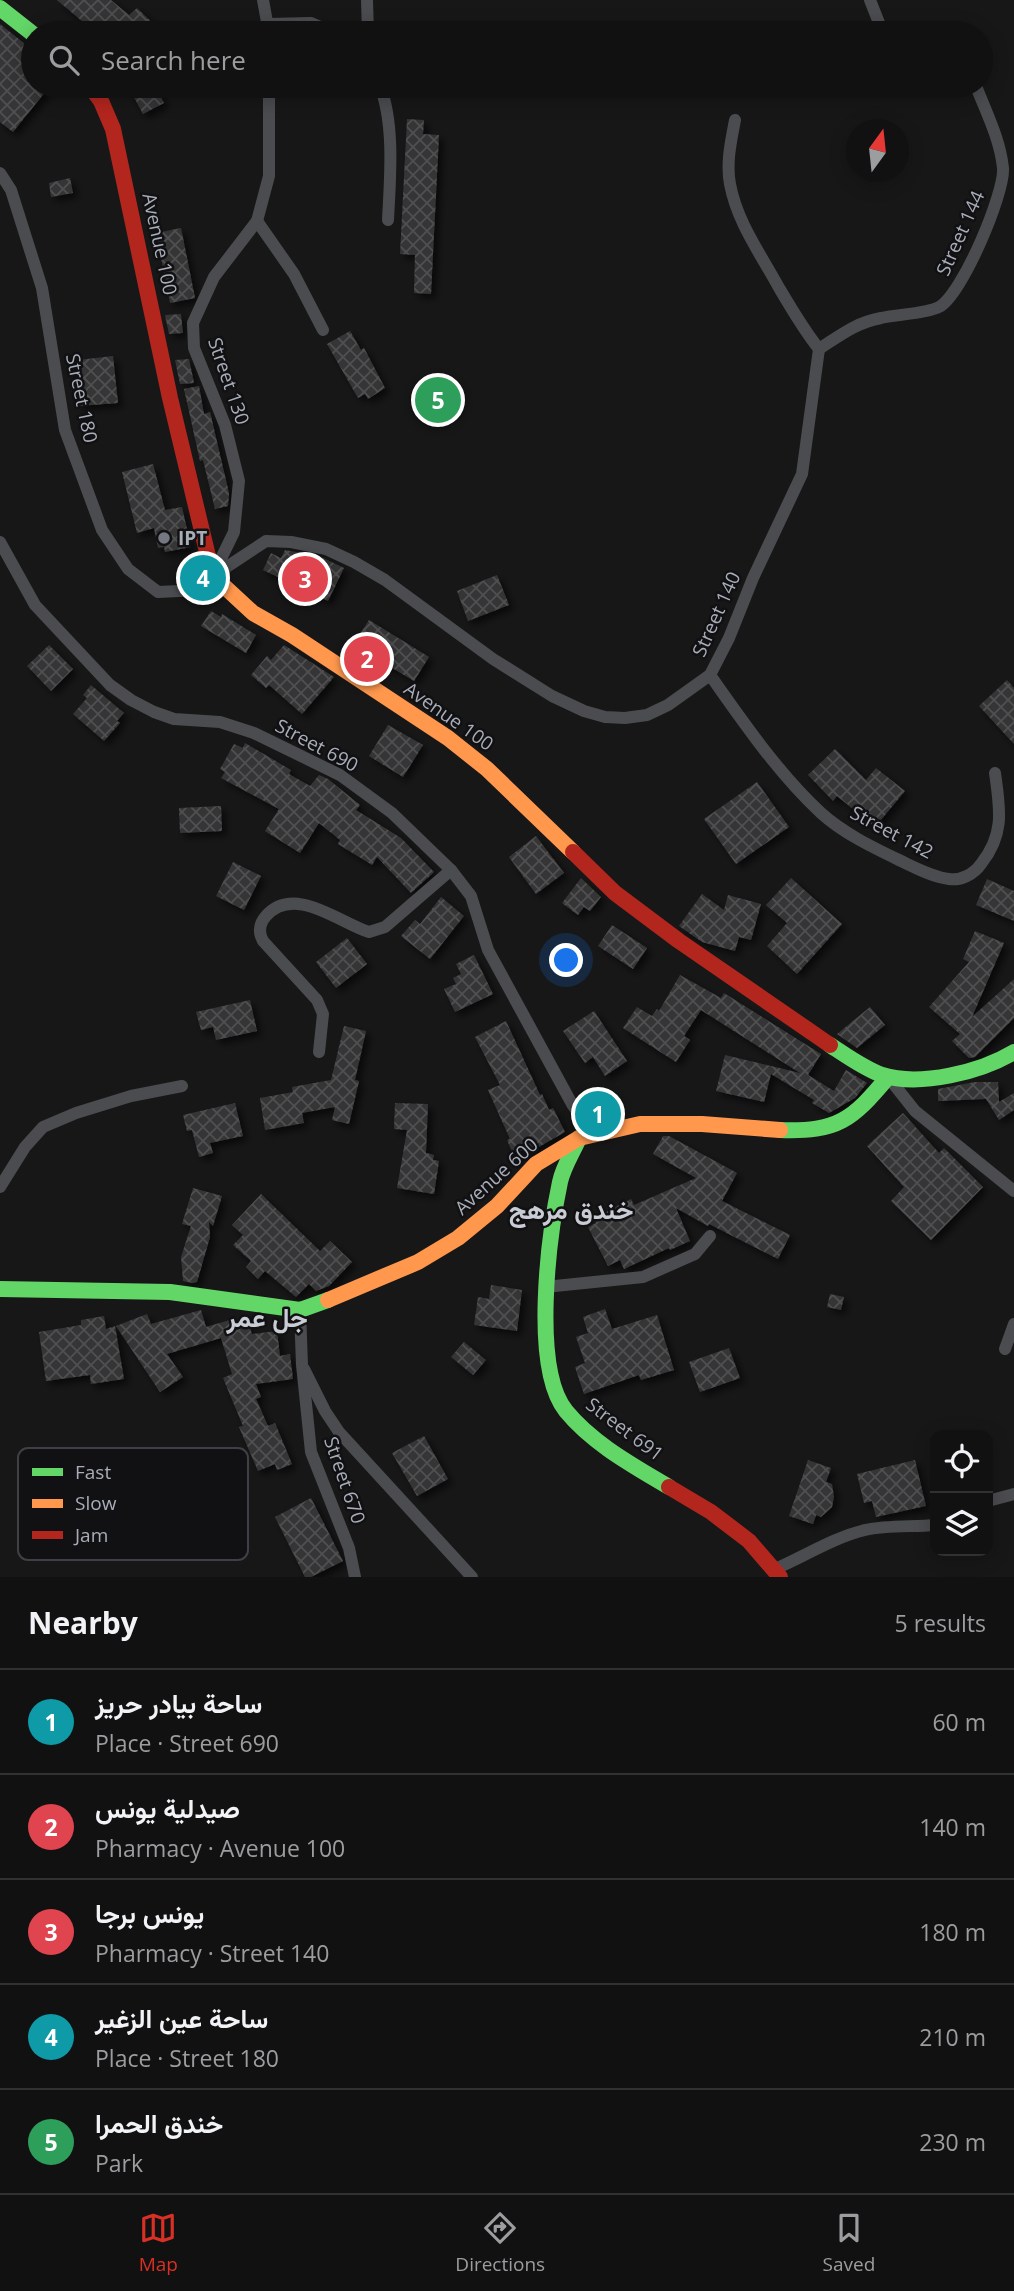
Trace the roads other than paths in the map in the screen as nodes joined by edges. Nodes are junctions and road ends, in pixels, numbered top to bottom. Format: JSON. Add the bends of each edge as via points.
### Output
{"nodes":[{"id":1,"x":263,"y":0,"type":"edge"},
{"id":2,"x":367,"y":0,"type":"edge"},
{"id":3,"x":870,"y":0,"type":"edge"},
{"id":4,"x":0,"y":8,"type":"edge"},
{"id":5,"x":267,"y":21,"type":"edge"},
{"id":6,"x":368,"y":21,"type":"edge"},
{"id":7,"x":878,"y":21,"type":"edge"},
{"id":8,"x":21,"y":25,"type":"edge"},
{"id":9,"x":99,"y":98,"type":"edge"},
{"id":10,"x":269,"y":98,"type":"edge"},
{"id":11,"x":384,"y":98,"type":"edge"},
{"id":12,"x":981,"y":98,"type":"edge"},
{"id":13,"x":735,"y":120,"type":"dead end"},
{"id":14,"x":0,"y":173,"type":"edge"},
{"id":15,"x":388,"y":220,"type":"dead end"},
{"id":16,"x":257,"y":221,"type":"junction"},
{"id":17,"x":323,"y":330,"type":"dead end"},
{"id":18,"x":819,"y":349,"type":"junction"},
{"id":19,"x":0,"y":542,"type":"edge"},
{"id":20,"x":213,"y":576,"type":"junction"},
{"id":21,"x":710,"y":675,"type":"junction"},
{"id":22,"x":995,"y":773,"type":"dead end"},
{"id":23,"x":452,"y":870,"type":"junction"},
{"id":24,"x":319,"y":1052,"type":"dead end"},
{"id":25,"x":1014,"y":1052,"type":"edge"},
{"id":26,"x":888,"y":1077,"type":"junction"},
{"id":27,"x":182,"y":1086,"type":"dead end"},
{"id":28,"x":585,"y":1136,"type":"junction"},
{"id":29,"x":0,"y":1187,"type":"edge"},
{"id":30,"x":1014,"y":1191,"type":"edge"},
{"id":31,"x":710,"y":1236,"type":"dead end"},
{"id":32,"x":545,"y":1287,"type":"junction"},
{"id":33,"x":0,"y":1289,"type":"edge"},
{"id":34,"x":300,"y":1310,"type":"junction"},
{"id":35,"x":1014,"y":1324,"type":"edge"},
{"id":36,"x":1005,"y":1349,"type":"dead end"},
{"id":37,"x":302,"y":1365,"type":"junction"},
{"id":38,"x":1014,"y":1494,"type":"edge"},
{"id":39,"x":993,"y":1500,"type":"edge"},
{"id":40,"x":930,"y":1525,"type":"edge"},
{"id":41,"x":777,"y":1573,"type":"edge"},
{"id":42,"x":355,"y":1577,"type":"edge"},
{"id":43,"x":472,"y":1577,"type":"edge"}],
"edges":[{"from":1,"to":5,"type":"street"},
{"from":2,"to":6,"type":"street"},
{"from":3,"to":7,"type":"street"},
{"from":4,"to":8,"type":"main road"},
{"from":9,"to":20,"type":"main road","name":"Avenue 100","via":[[113,129]]},
{"from":10,"to":16,"type":"street","name":"Street 130","via":[[269,176]]},
{"from":11,"to":15,"type":"street","via":[[390,163]]},
{"from":12,"to":18,"type":"street","name":"Street 144","via":[[1003,168],[1002,186],[960,284],[939,307],[853,325]]},
{"from":13,"to":18,"type":"street","via":[[728,164],[740,215],[754,248]]},
{"from":14,"to":20,"type":"street","name":"Street 180","via":[[11,190],[42,288],[65,430],[102,530],[128,569],[158,592],[200,590]]},
{"from":16,"to":17,"type":"street","via":[[294,274]]},
{"from":16,"to":20,"type":"street","name":"Street 130","via":[[214,277],[194,323],[194,348],[225,425],[239,481],[234,532]]},
{"from":18,"to":21,"type":"street","name":"Street 140","via":[[796,493]]},
{"from":19,"to":23,"type":"street","name":"Street 690","via":[[35,605],[120,693],[174,719],[220,722],[254,733],[340,775],[392,813]]},
{"from":20,"to":21,"type":"street","name":"Street 140","via":[[266,541],[326,549],[385,580],[552,696],[605,717],[647,715]]},
{"from":20,"to":26,"type":"main road","name":"Avenue 100","via":[[253,613],[488,769],[615,893],[679,941],[860,1065]]},
{"from":21,"to":22,"type":"street","name":"Street 142","via":[[794,785],[823,815],[865,844],[935,876],[967,876],[978,869],[996,843]]},
{"from":23,"to":24,"type":"street","via":[[385,927],[369,932],[294,904],[269,912],[261,921],[262,941],[317,1000],[323,1014]]},
{"from":23,"to":28,"type":"street","name":"Street 690","via":[[471,896],[488,950]]},
{"from":25,"to":26,"type":"main road","via":[[949,1075]]},
{"from":26,"to":28,"type":"main road","name":"Avenue 600","via":[[862,1108],[836,1124],[810,1131],[640,1124]]},
{"from":26,"to":30,"type":"street","via":[[915,1111]]},
{"from":27,"to":29,"type":"street","via":[[131,1096],[43,1127]]},
{"from":28,"to":32,"type":"main road","name":"Street 691","via":[[560,1179]]},
{"from":28,"to":34,"type":"main road","name":"Avenue 600","via":[[536,1164],[497,1206],[458,1238],[418,1262]]},
{"from":31,"to":32,"type":"street","via":[[695,1254],[643,1277]]},
{"from":32,"to":41,"type":"main road","name":"Street 691","via":[[548,1361],[565,1410],[629,1463],[711,1512],[749,1541]]},
{"from":33,"to":34,"type":"main road","name":"Avenue 600","via":[[170,1292]]},
{"from":34,"to":37,"type":"street","name":"Street 670"},
{"from":35,"to":36,"type":"street"},
{"from":37,"to":42,"type":"street","name":"Street 670","via":[[311,1452],[349,1548]]},
{"from":37,"to":43,"type":"street","via":[[339,1432]]},
{"from":38,"to":39,"type":"street"},
{"from":40,"to":41,"type":"street","via":[[867,1530],[840,1538]]}]}
